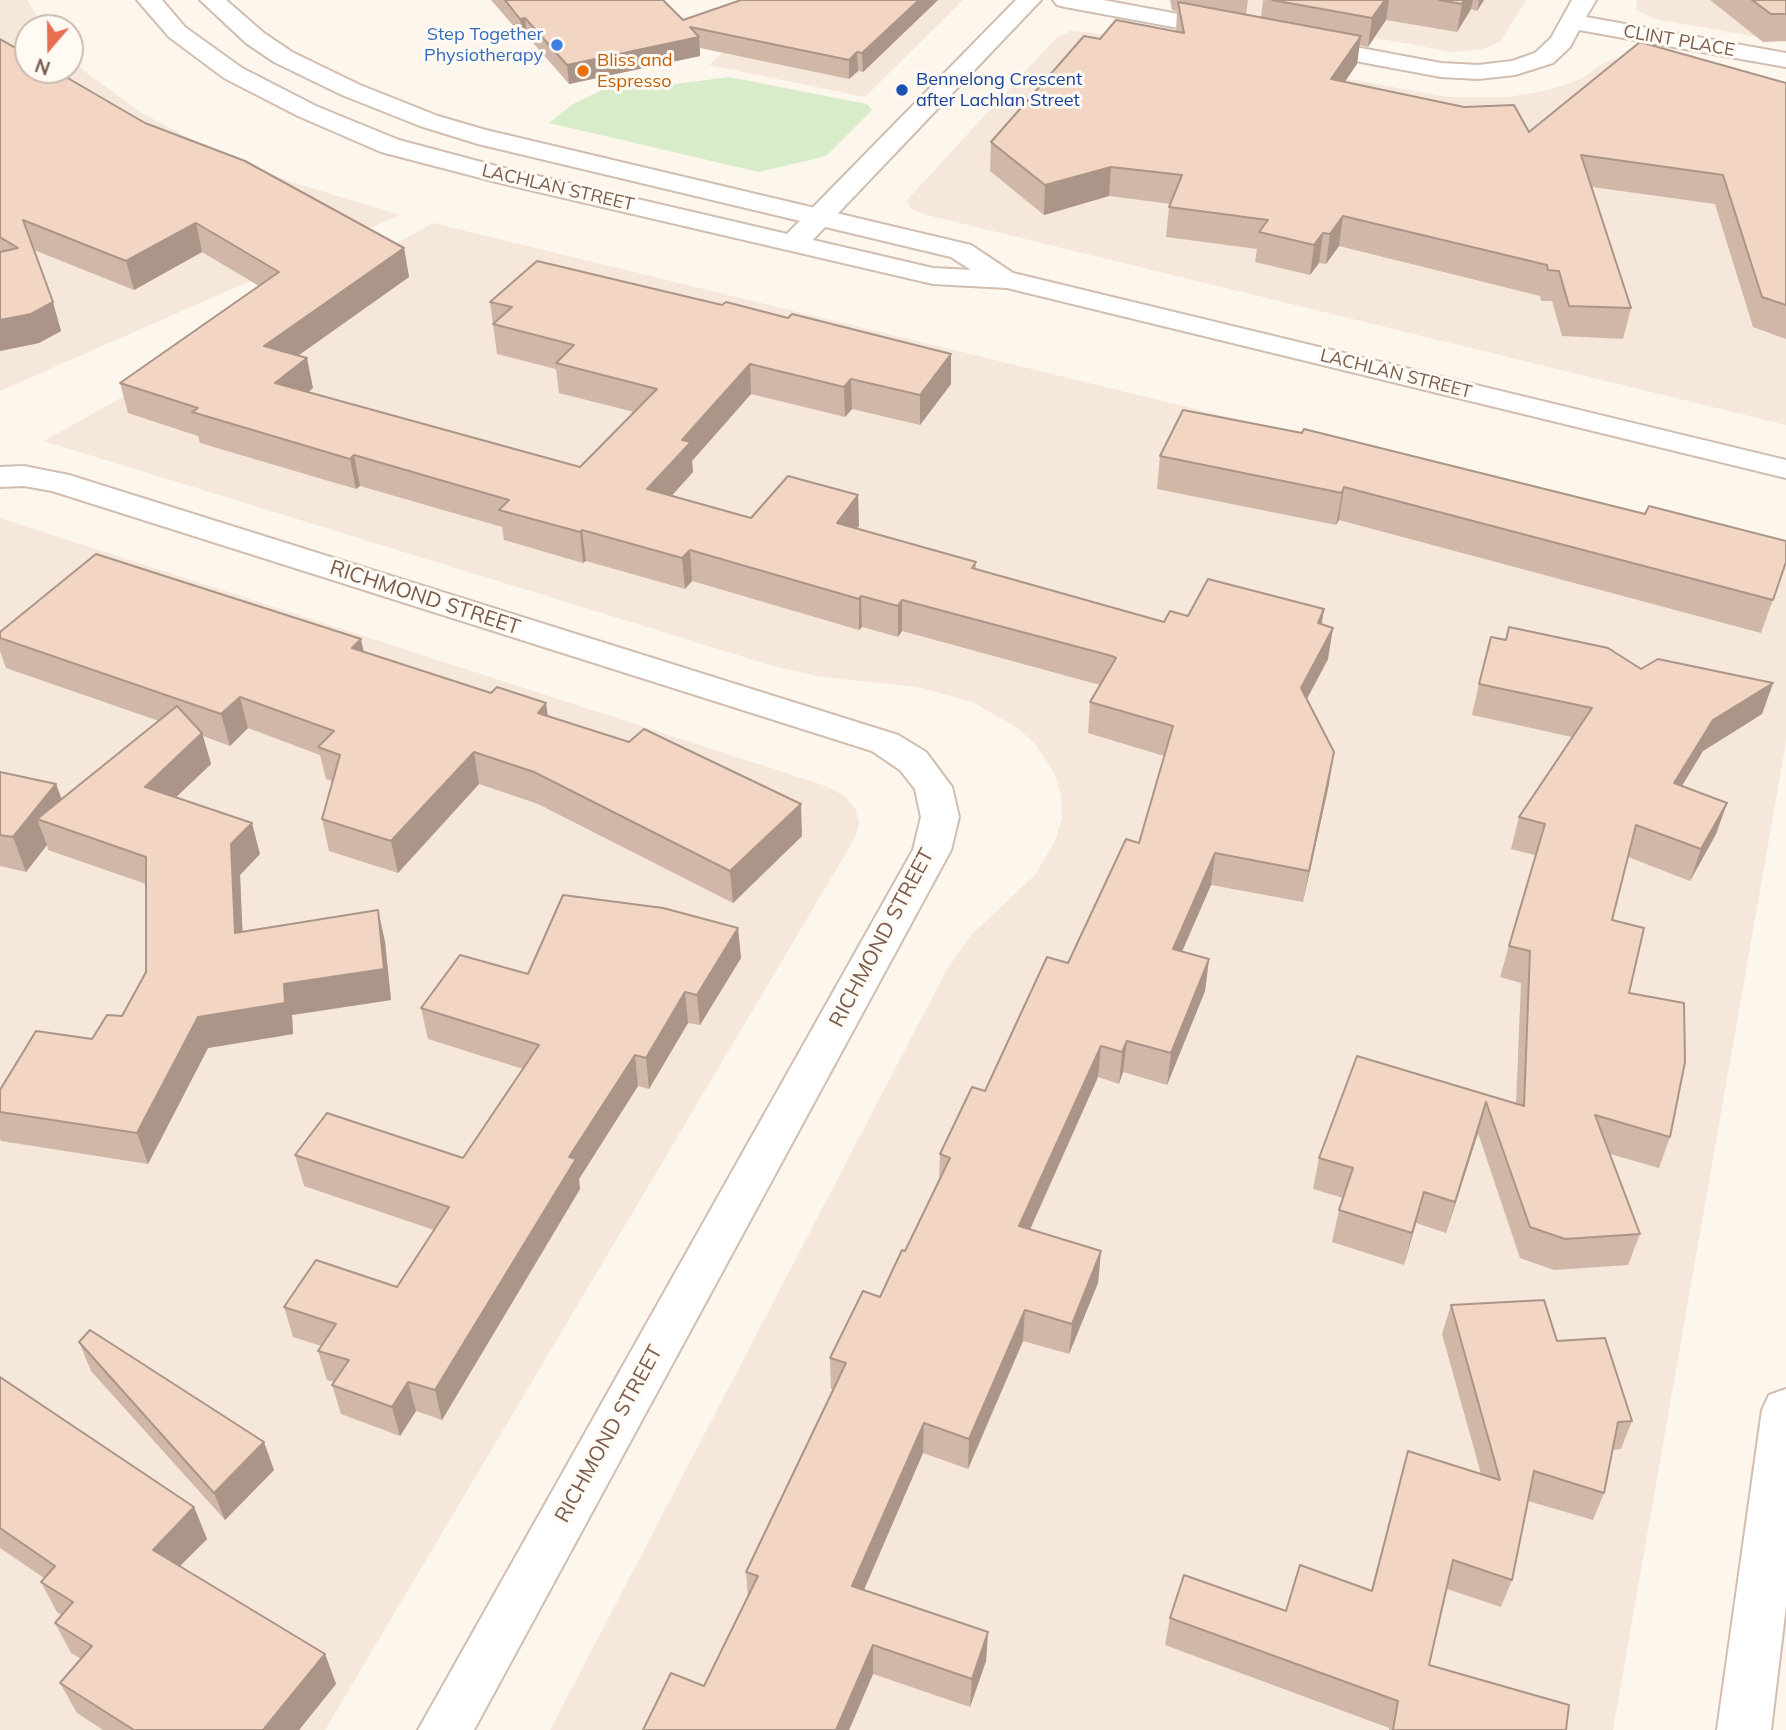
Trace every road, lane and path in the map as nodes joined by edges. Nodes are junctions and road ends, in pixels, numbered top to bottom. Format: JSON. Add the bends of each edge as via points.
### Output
{"nodes":[{"id":1,"x":149,"y":0,"type":"edge"},
{"id":2,"x":212,"y":0,"type":"edge"},
{"id":3,"x":1029,"y":0,"type":"edge"},
{"id":4,"x":1065,"y":0,"type":"edge"},
{"id":5,"x":1584,"y":0,"type":"edge"},
{"id":6,"x":1572,"y":22,"type":"junction"},
{"id":7,"x":1251,"y":34,"type":"edge"},
{"id":8,"x":1278,"y":40,"type":"edge"},
{"id":9,"x":1786,"y":60,"type":"edge"},
{"id":10,"x":820,"y":217,"type":"junction"},
{"id":11,"x":794,"y":243,"type":"junction"},
{"id":12,"x":1007,"y":280,"type":"junction"},
{"id":13,"x":1786,"y":469,"type":"edge"},
{"id":14,"x":0,"y":477,"type":"edge"},
{"id":15,"x":1786,"y":1410,"type":"edge"},
{"id":16,"x":444,"y":1730,"type":"edge"},
{"id":17,"x":1744,"y":1730,"type":"edge"}],
"edges":[{"from":1,"to":11,"type":"street","name":"LACHLAN STREET","via":[[177,32],[233,74],[390,146]]},
{"from":2,"to":10,"type":"street","name":"LACHLAN STREET","via":[[283,57],[429,121]]},
{"from":3,"to":10,"type":"street"},
{"from":4,"to":7,"type":"street"},
{"from":5,"to":6,"type":"street"},
{"from":6,"to":8,"type":"street","via":[[1561,42],[1544,58],[1515,68],[1478,72],[1441,70]]},
{"from":6,"to":9,"type":"street","name":"CLINT PLACE"},
{"from":10,"to":11,"type":"street"},
{"from":10,"to":12,"type":"street","name":"LACHLAN STREET","via":[[961,251]]},
{"from":11,"to":12,"type":"street","name":"LACHLAN STREET","via":[[933,276]]},
{"from":12,"to":13,"type":"street","name":"LACHLAN STREET"},
{"from":14,"to":16,"type":"street","name":"RICHMOND STREET","via":[[58,482],[885,743],[913,761],[933,787],[940,817],[932,850]]},
{"from":15,"to":17,"type":"street"}]}
